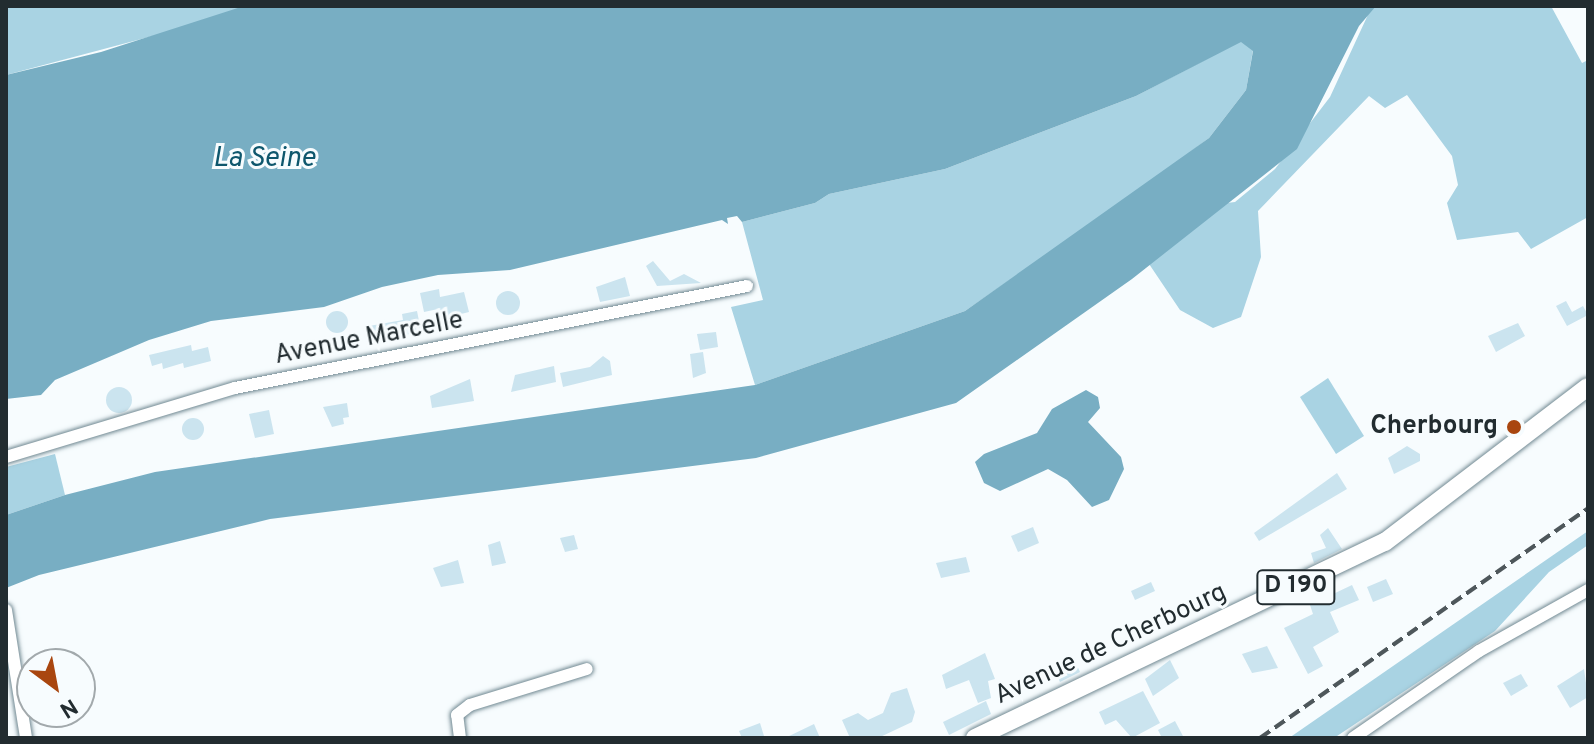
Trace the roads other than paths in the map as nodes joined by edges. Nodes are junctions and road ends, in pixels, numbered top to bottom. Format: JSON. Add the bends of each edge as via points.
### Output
{"nodes":[{"id":1,"x":747,"y":286,"type":"dead end"},
{"id":2,"x":1588,"y":387,"type":"edge"},
{"id":3,"x":6,"y":457,"type":"edge"},
{"id":4,"x":1588,"y":590,"type":"edge"},
{"id":5,"x":6,"y":610,"type":"edge"},
{"id":6,"x":587,"y":669,"type":"dead end"},
{"id":7,"x":26,"y":738,"type":"edge"},
{"id":8,"x":460,"y":738,"type":"edge"},
{"id":9,"x":975,"y":738,"type":"edge"},
{"id":10,"x":1353,"y":738,"type":"edge"}],
"edges":[{"from":1,"to":3,"type":"street","name":"Avenue Marcelle","via":[[235,388]]},
{"from":2,"to":9,"type":"main road","name":"Avenue de Cherbourg","number":"D 190","via":[[1385,542]]},
{"from":4,"to":10,"type":"street","via":[[1479,651]]},
{"from":5,"to":7,"type":"street"},
{"from":6,"to":8,"type":"street","via":[[470,705],[457,715]]}]}
